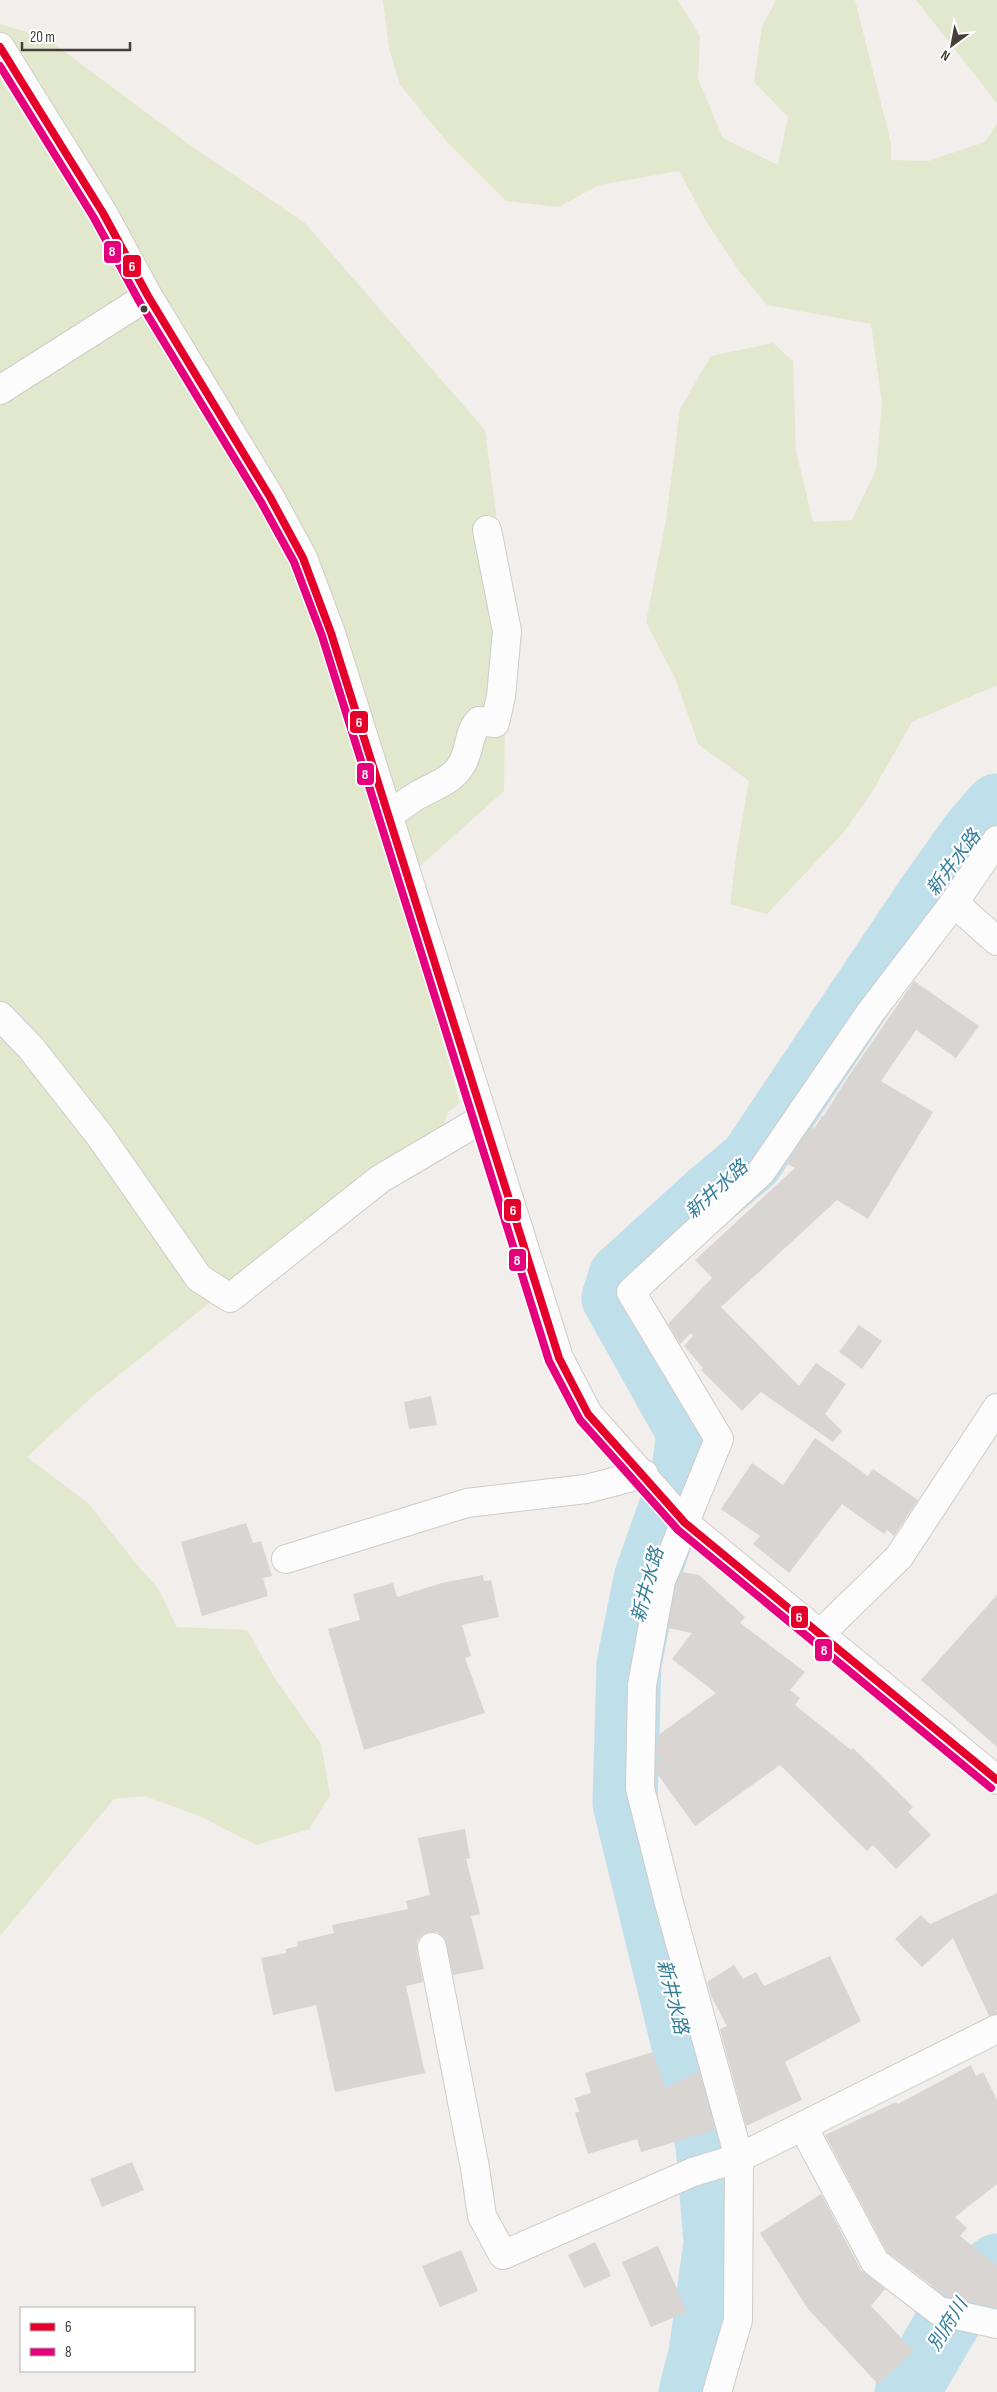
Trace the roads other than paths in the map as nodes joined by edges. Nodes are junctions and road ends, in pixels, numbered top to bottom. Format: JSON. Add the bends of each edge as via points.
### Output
{"nodes":[{"id":1,"x":0,"y":47,"type":"edge"},
{"id":2,"x":148,"y":296,"type":"junction"},
{"id":3,"x":0,"y":390,"type":"edge"},
{"id":4,"x":487,"y":530,"type":"dead end"},
{"id":5,"x":388,"y":815,"type":"junction"},
{"id":6,"x":997,"y":840,"type":"edge"},
{"id":7,"x":954,"y":903,"type":"junction"},
{"id":8,"x":997,"y":941,"type":"edge"},
{"id":9,"x":0,"y":1016,"type":"edge"},
{"id":10,"x":482,"y":1119,"type":"junction"},
{"id":11,"x":997,"y":1408,"type":"edge"},
{"id":12,"x":644,"y":1474,"type":"junction"},
{"id":13,"x":685,"y":1523,"type":"junction"},
{"id":14,"x":286,"y":1559,"type":"dead end"},
{"id":15,"x":820,"y":1634,"type":"junction"},
{"id":16,"x":997,"y":1780,"type":"edge"},
{"id":17,"x":432,"y":1946,"type":"dead end"},
{"id":18,"x":997,"y":2029,"type":"edge"},
{"id":19,"x":803,"y":2126,"type":"junction"},
{"id":20,"x":739,"y":2158,"type":"junction"},
{"id":21,"x":997,"y":2324,"type":"edge"},
{"id":22,"x":717,"y":2392,"type":"edge"}],
"edges":[{"from":1,"to":2,"type":"street","via":[[103,213]]},
{"from":2,"to":3,"type":"street"},
{"from":2,"to":5,"type":"street","via":[[270,497],[303,558],[331,633]]},
{"from":4,"to":5,"type":"street","via":[[507,631],[495,723],[479,721],[473,728],[467,755],[460,768]]},
{"from":5,"to":10,"type":"street"},
{"from":6,"to":7,"type":"street"},
{"from":7,"to":8,"type":"street"},
{"from":7,"to":13,"type":"street","via":[[870,1013],[761,1172],[631,1292],[718,1439]]},
{"from":9,"to":10,"type":"street","via":[[31,1048],[100,1136],[199,1278],[230,1298],[380,1179]]},
{"from":10,"to":12,"type":"street","via":[[559,1358],[588,1414]]},
{"from":11,"to":15,"type":"street","via":[[899,1557]]},
{"from":12,"to":13,"type":"street"},
{"from":12,"to":14,"type":"street","via":[[586,1489],[467,1504]]},
{"from":13,"to":15,"type":"street"},
{"from":13,"to":20,"type":"street","via":[[662,1581],[642,1685],[640,1788],[668,1903]]},
{"from":15,"to":16,"type":"street"},
{"from":17,"to":20,"type":"street","via":[[482,2216],[503,2255],[693,2172]]},
{"from":18,"to":19,"type":"street"},
{"from":19,"to":20,"type":"street"},
{"from":19,"to":21,"type":"street","via":[[875,2262],[939,2311]]},
{"from":20,"to":22,"type":"street","via":[[738,2320]]}]}
